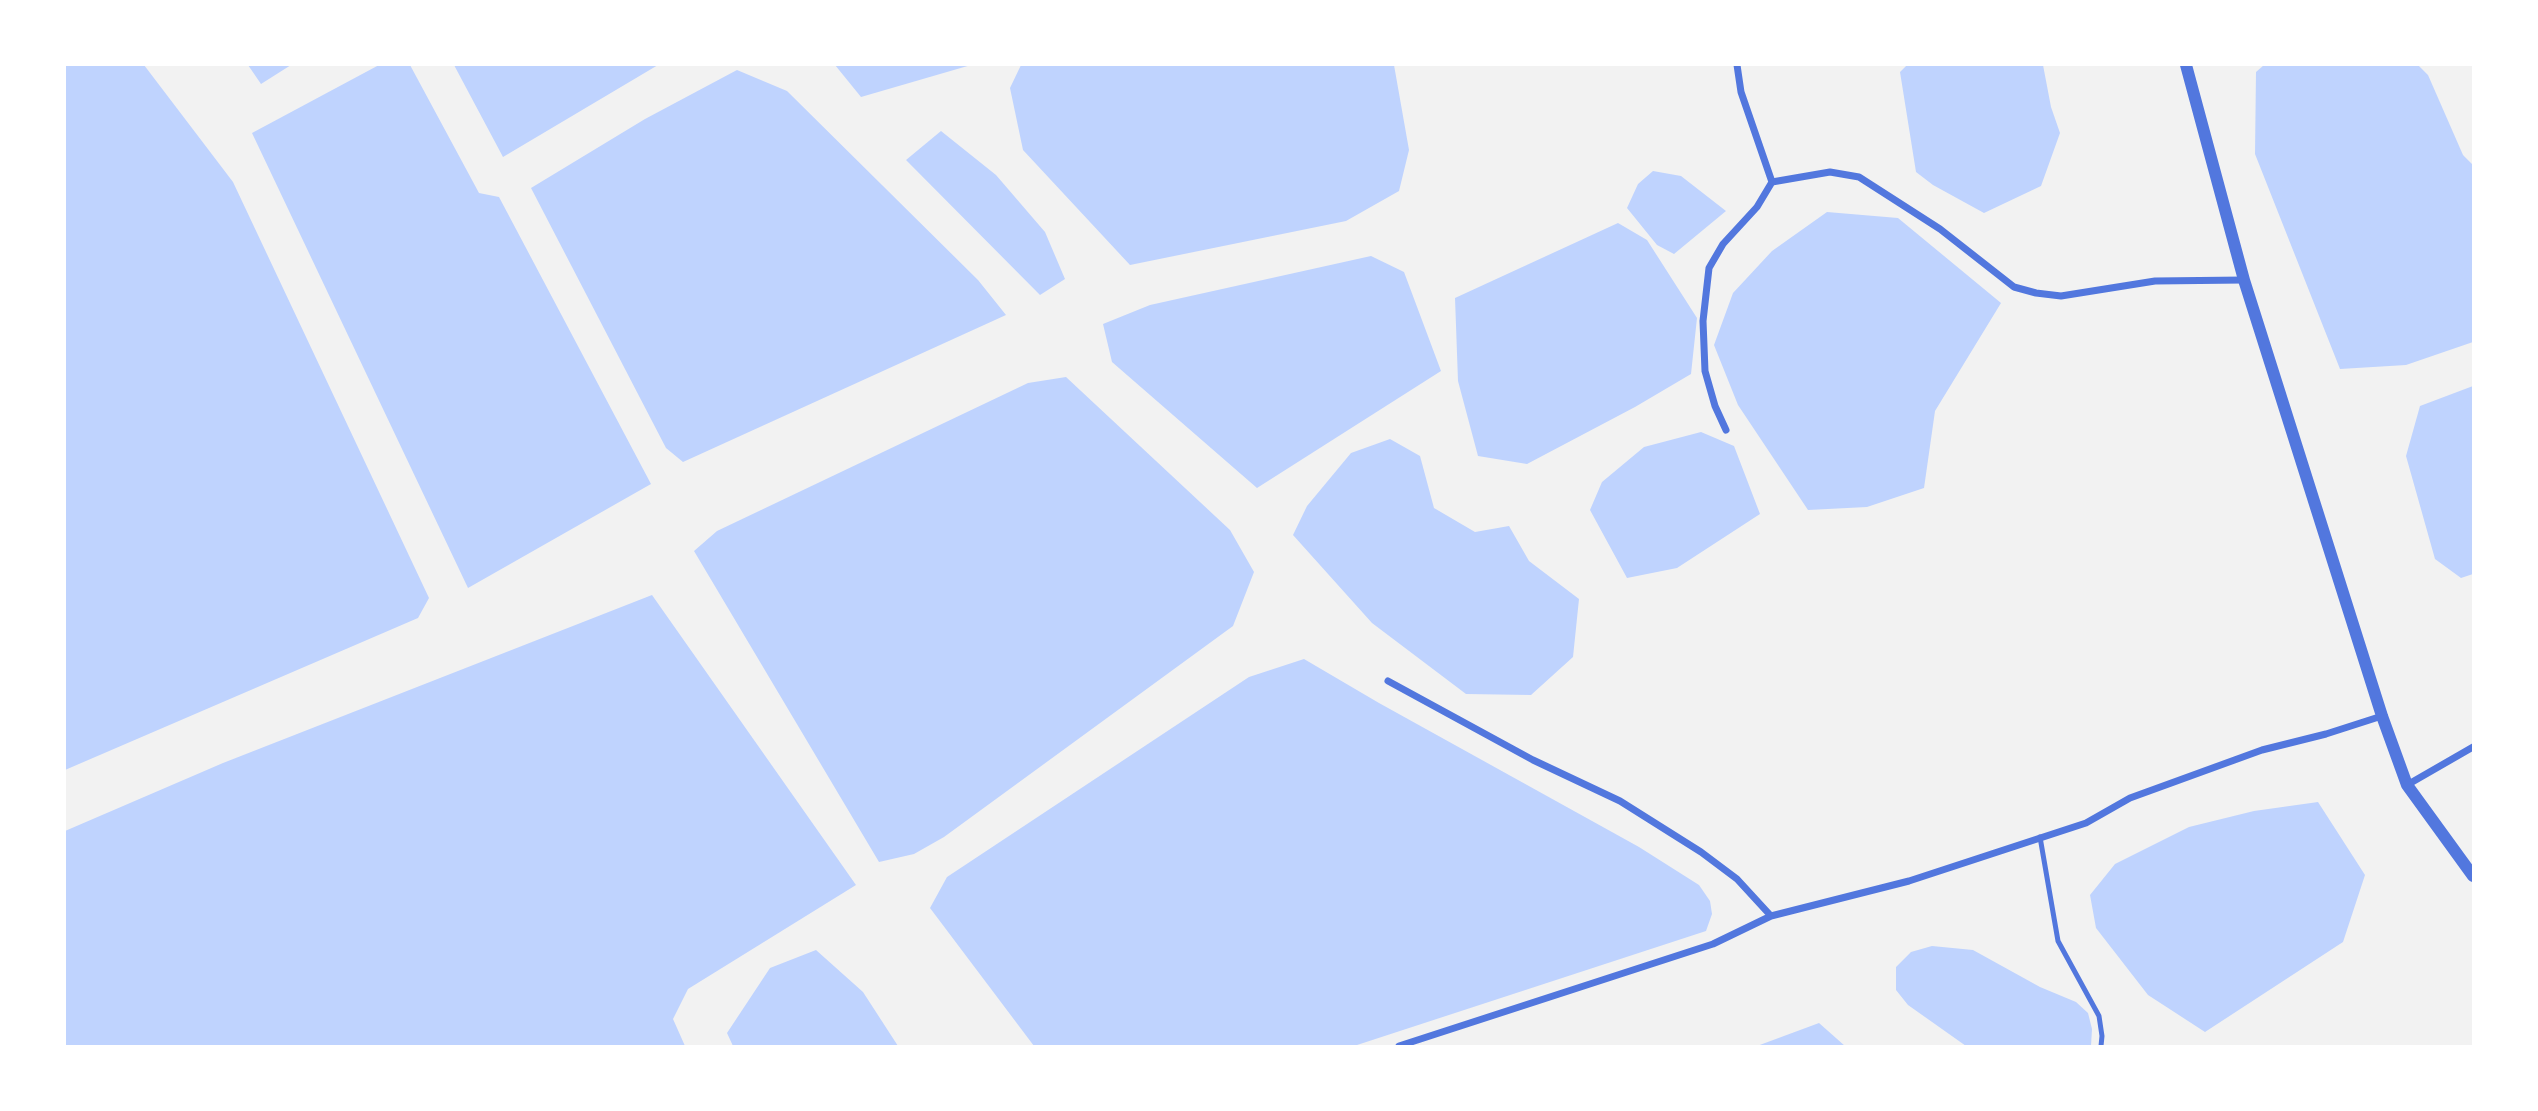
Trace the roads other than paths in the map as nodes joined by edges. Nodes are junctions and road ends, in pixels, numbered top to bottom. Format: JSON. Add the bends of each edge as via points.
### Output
{"nodes":[{"id":1,"x":1737,"y":65,"type":"edge"},
{"id":2,"x":2186,"y":65,"type":"edge"},
{"id":3,"x":1772,"y":182,"type":"junction"},
{"id":4,"x":2244,"y":280,"type":"junction"},
{"id":5,"x":1726,"y":430,"type":"dead end"},
{"id":6,"x":1388,"y":681,"type":"dead end"},
{"id":7,"x":2382,"y":716,"type":"junction"},
{"id":8,"x":2473,"y":747,"type":"edge"},
{"id":9,"x":2407,"y":785,"type":"junction"},
{"id":10,"x":2040,"y":837,"type":"junction"},
{"id":11,"x":2473,"y":876,"type":"edge"},
{"id":12,"x":1770,"y":916,"type":"junction"},
{"id":13,"x":1399,"y":1046,"type":"edge"},
{"id":14,"x":2101,"y":1046,"type":"edge"}],
"edges":[{"from":1,"to":3,"type":"street","via":[[1741,92]]},
{"from":2,"to":4,"type":"street"},
{"from":3,"to":4,"type":"street","via":[[1830,172],[1859,177],[1940,229],[2014,287],[2036,293],[2061,296],[2155,281]]},
{"from":3,"to":5,"type":"street","via":[[1709,268],[1703,321],[1705,371]]},
{"from":4,"to":7,"type":"street"},
{"from":6,"to":12,"type":"street","via":[[1620,801],[1737,879]]},
{"from":7,"to":9,"type":"street"},
{"from":7,"to":10,"type":"street","via":[[2262,750],[2130,798],[2086,823]]},
{"from":8,"to":9,"type":"street"},
{"from":9,"to":11,"type":"street"},
{"from":10,"to":12,"type":"street","via":[[1909,881]]},
{"from":10,"to":14,"type":"lane","via":[[2058,941],[2099,1016]]},
{"from":12,"to":13,"type":"street","via":[[1713,944]]}]}
